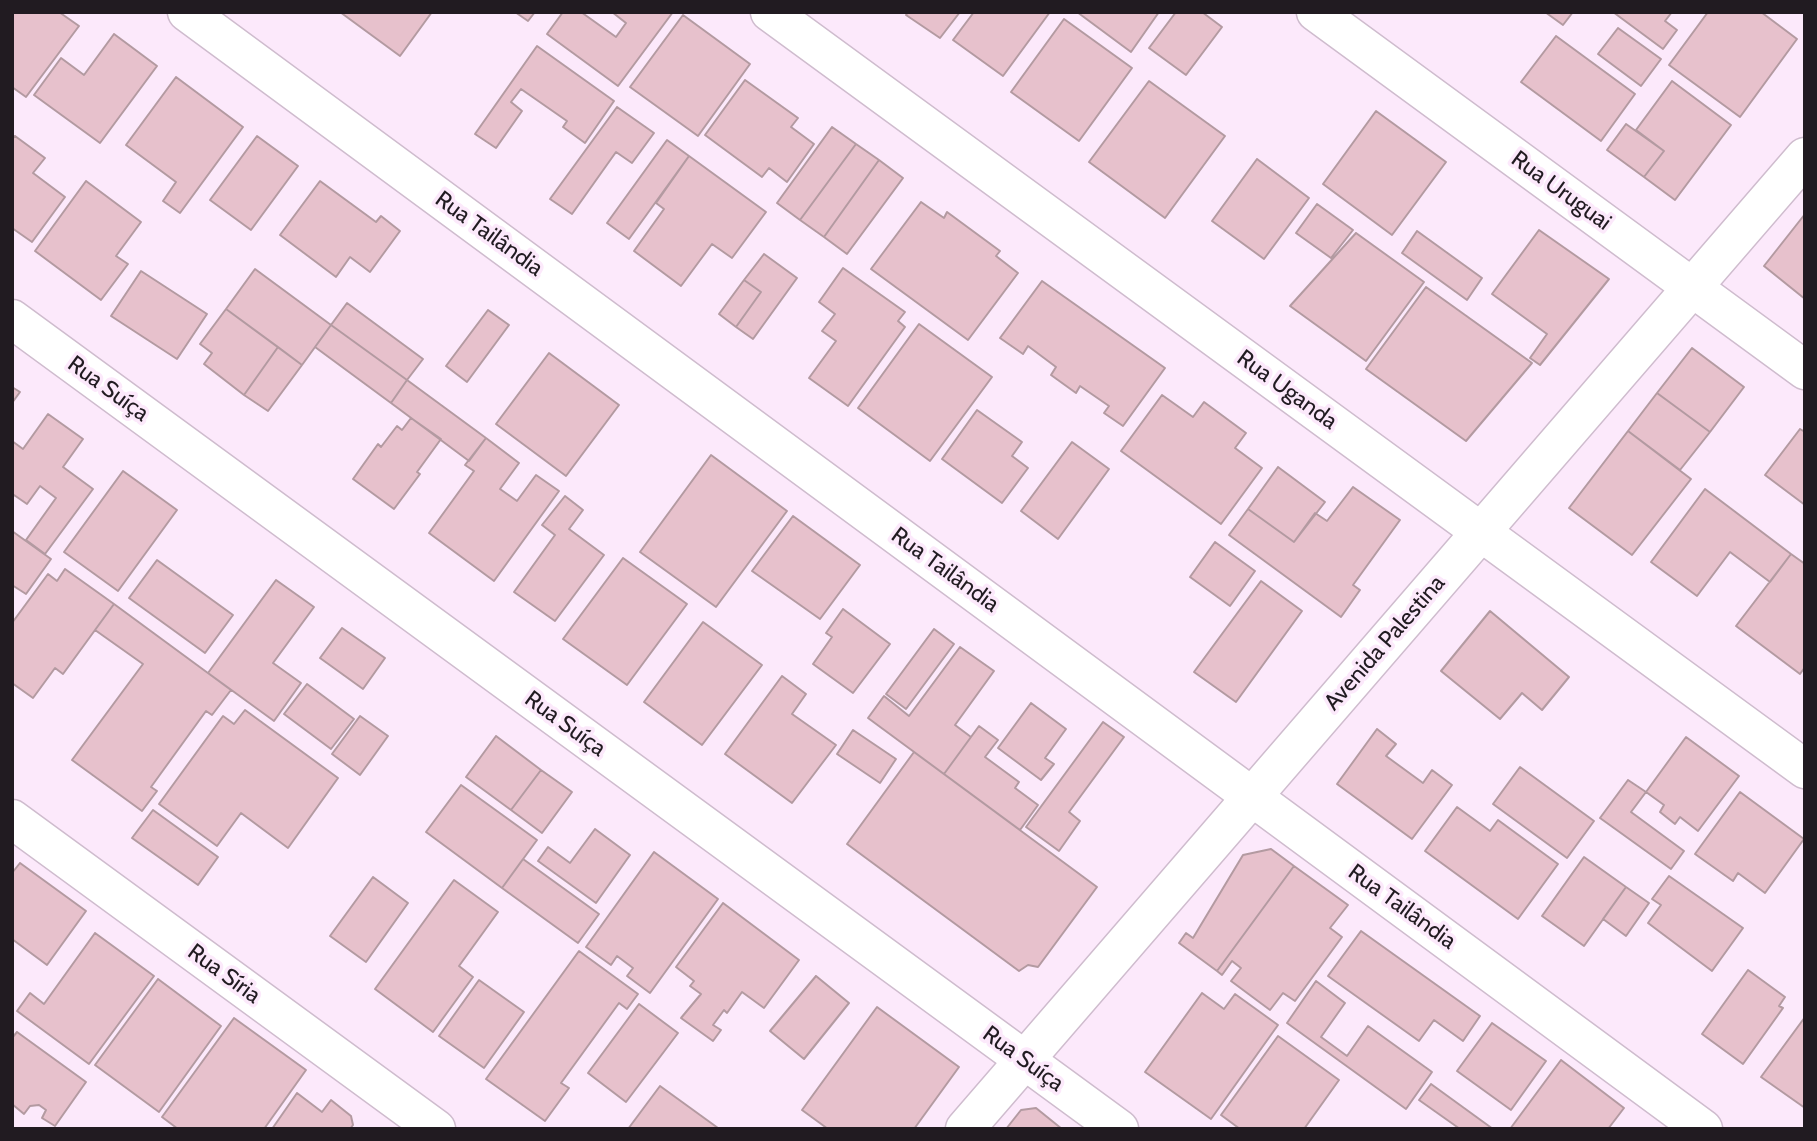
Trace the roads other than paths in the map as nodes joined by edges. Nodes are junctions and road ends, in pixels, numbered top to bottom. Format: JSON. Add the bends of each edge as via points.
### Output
{"nodes":[{"id":1,"x":187,"y":12,"type":"edge"},
{"id":2,"x":770,"y":12,"type":"edge"},
{"id":3,"x":1316,"y":12,"type":"edge"},
{"id":4,"x":1805,"y":157,"type":"edge"},
{"id":5,"x":1693,"y":286,"type":"junction"},
{"id":6,"x":12,"y":319,"type":"edge"},
{"id":7,"x":1805,"y":370,"type":"edge"},
{"id":8,"x":1481,"y":532,"type":"junction"},
{"id":9,"x":1805,"y":769,"type":"edge"},
{"id":10,"x":1252,"y":796,"type":"junction"},
{"id":11,"x":12,"y":819,"type":"edge"},
{"id":12,"x":1025,"y":1060,"type":"junction"},
{"id":13,"x":436,"y":1129,"type":"edge"},
{"id":14,"x":965,"y":1129,"type":"edge"},
{"id":15,"x":1119,"y":1129,"type":"edge"},
{"id":16,"x":1703,"y":1129,"type":"edge"}],
"edges":[{"from":1,"to":10,"type":"street","name":"Rua Tailândia"},
{"from":2,"to":8,"type":"street","name":"Rua Uganda"},
{"from":3,"to":5,"type":"street","name":"Rua Uruguai"},
{"from":4,"to":5,"type":"street","name":"Avenida Palestina"},
{"from":5,"to":7,"type":"street","name":"Rua Uruguai"},
{"from":5,"to":8,"type":"street","name":"Avenida Palestina"},
{"from":6,"to":12,"type":"street","name":"Rua Suíça"},
{"from":8,"to":9,"type":"street","name":"Rua Uganda"},
{"from":8,"to":10,"type":"street","name":"Avenida Palestina"},
{"from":10,"to":12,"type":"street","name":"Avenida Palestina"},
{"from":10,"to":16,"type":"street","name":"Rua Tailândia"},
{"from":11,"to":13,"type":"street","name":"Rua Síria"},
{"from":12,"to":14,"type":"street","name":"Avenida Palestina"},
{"from":12,"to":15,"type":"street","name":"Rua Suíça"}]}
